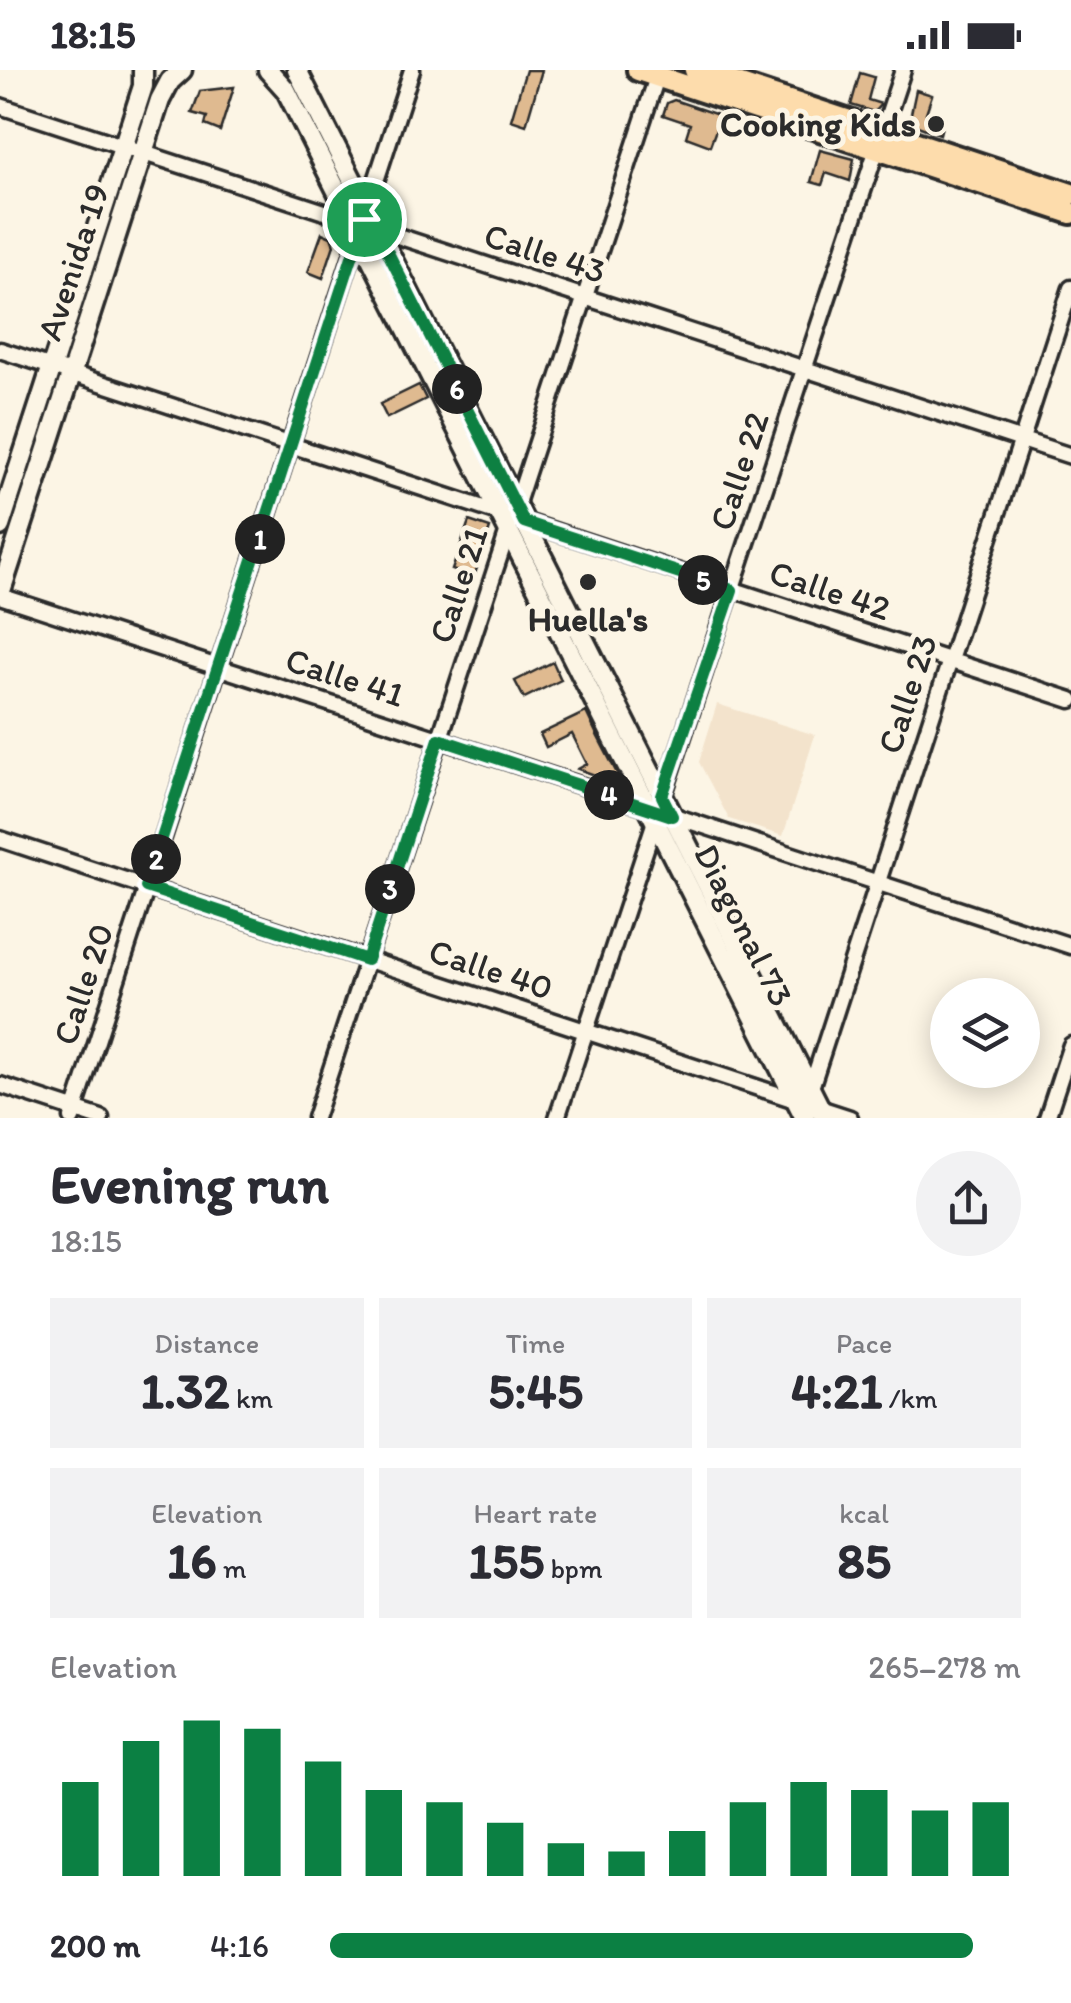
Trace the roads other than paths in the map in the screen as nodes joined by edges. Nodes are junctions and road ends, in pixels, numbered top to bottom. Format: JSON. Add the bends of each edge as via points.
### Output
{"nodes":[{"id":1,"x":144,"y":70,"type":"edge"},
{"id":2,"x":182,"y":70,"type":"edge"},
{"id":3,"x":268,"y":70,"type":"edge"},
{"id":4,"x":297,"y":70,"type":"edge"},
{"id":5,"x":412,"y":70,"type":"edge"},
{"id":6,"x":695,"y":70,"type":"edge"},
{"id":7,"x":903,"y":70,"type":"edge"},
{"id":8,"x":651,"y":72,"type":"edge"},
{"id":9,"x":0,"y":106,"type":"edge"},
{"id":10,"x":880,"y":140,"type":"junction"},
{"id":11,"x":123,"y":146,"type":"junction"},
{"id":12,"x":143,"y":152,"type":"junction"},
{"id":13,"x":1071,"y":194,"type":"edge"},
{"id":14,"x":1071,"y":213,"type":"edge"},
{"id":15,"x":363,"y":224,"type":"junction"},
{"id":16,"x":1071,"y":288,"type":"edge"},
{"id":17,"x":584,"y":298,"type":"junction"},
{"id":18,"x":0,"y":350,"type":"edge"},
{"id":19,"x":52,"y":367,"type":"junction"},
{"id":20,"x":805,"y":368,"type":"junction"},
{"id":21,"x":71,"y":374,"type":"junction"},
{"id":22,"x":1022,"y":440,"type":"junction"},
{"id":23,"x":290,"y":445,"type":"junction"},
{"id":24,"x":1071,"y":456,"type":"edge"},
{"id":25,"x":512,"y":518,"type":"junction"},
{"id":26,"x":0,"y":526,"type":"edge"},
{"id":27,"x":732,"y":590,"type":"junction"},
{"id":28,"x":0,"y":595,"type":"edge"},
{"id":29,"x":950,"y":660,"type":"junction"},
{"id":30,"x":218,"y":667,"type":"junction"},
{"id":31,"x":1071,"y":700,"type":"edge"},
{"id":32,"x":439,"y":739,"type":"junction"},
{"id":33,"x":659,"y":810,"type":"junction"},
{"id":34,"x":0,"y":839,"type":"edge"},
{"id":35,"x":877,"y":882,"type":"junction"},
{"id":36,"x":146,"y":887,"type":"junction"},
{"id":37,"x":1071,"y":946,"type":"edge"},
{"id":38,"x":367,"y":960,"type":"junction"},
{"id":39,"x":585,"y":1032,"type":"junction"},
{"id":40,"x":1071,"y":1044,"type":"edge"},
{"id":41,"x":0,"y":1085,"type":"edge"},
{"id":42,"x":808,"y":1108,"type":"edge"},
{"id":43,"x":73,"y":1114,"type":"edge"},
{"id":44,"x":56,"y":1118,"type":"edge"},
{"id":45,"x":100,"y":1118,"type":"edge"},
{"id":46,"x":315,"y":1118,"type":"edge"},
{"id":47,"x":557,"y":1118,"type":"edge"},
{"id":48,"x":850,"y":1118,"type":"edge"},
{"id":49,"x":1047,"y":1118,"type":"edge"}],
"edges":[{"from":1,"to":11,"type":"main road","name":"Avenida 19"},
{"from":2,"to":12,"type":"main road","name":"Avenida 19","via":[[165,89]]},
{"from":3,"to":15,"type":"main road","name":"Diagonal 73"},
{"from":4,"to":15,"type":"main road","name":"Diagonal 73"},
{"from":5,"to":15,"type":"street","name":"Calle 20"},
{"from":6,"to":10,"type":"main road"},
{"from":7,"to":10,"type":"street","name":"Calle 22"},
{"from":8,"to":10,"type":"main road"},
{"from":8,"to":17,"type":"street","name":"Calle 21"},
{"from":9,"to":11,"type":"street","name":"Calle 43"},
{"from":10,"to":13,"type":"main road"},
{"from":10,"to":14,"type":"main road"},
{"from":10,"to":20,"type":"street","name":"Calle 22"},
{"from":11,"to":12,"type":"street","name":"Calle 43"},
{"from":11,"to":19,"type":"main road","name":"Avenida 19"},
{"from":12,"to":15,"type":"street","name":"Calle 43"},
{"from":12,"to":21,"type":"main road","name":"Avenida 19"},
{"from":15,"to":17,"type":"street","name":"Calle 43"},
{"from":15,"to":23,"type":"street","name":"Calle 20"},
{"from":15,"to":25,"type":"main road","name":"Diagonal 73"},
{"from":16,"to":22,"type":"street","name":"Calle 23"},
{"from":17,"to":20,"type":"street","name":"Calle 43"},
{"from":17,"to":25,"type":"street","name":"Calle 21"},
{"from":18,"to":19,"type":"street","name":"Calle 42"},
{"from":19,"to":21,"type":"street","name":"Calle 42"},
{"from":19,"to":26,"type":"main road","name":"Avenida 19"},
{"from":20,"to":22,"type":"street","name":"Calle 43"},
{"from":20,"to":27,"type":"street","name":"Calle 22"},
{"from":21,"to":23,"type":"street","name":"Calle 42"},
{"from":21,"to":28,"type":"main road","name":"Avenida 19"},
{"from":22,"to":24,"type":"street","name":"Calle 43"},
{"from":22,"to":29,"type":"street","name":"Calle 23"},
{"from":23,"to":25,"type":"street","name":"Calle 42"},
{"from":23,"to":30,"type":"street","name":"Calle 20"},
{"from":25,"to":27,"type":"street","name":"Calle 42"},
{"from":25,"to":32,"type":"street","name":"Calle 21"},
{"from":25,"to":33,"type":"main road","name":"Diagonal 73"},
{"from":27,"to":29,"type":"street","name":"Calle 42"},
{"from":27,"to":33,"type":"street","name":"Calle 22"},
{"from":28,"to":30,"type":"street","name":"Calle 41"},
{"from":29,"to":31,"type":"street","name":"Calle 42"},
{"from":29,"to":35,"type":"street","name":"Calle 23"},
{"from":30,"to":32,"type":"street","name":"Calle 41"},
{"from":30,"to":36,"type":"street","name":"Calle 20"},
{"from":32,"to":33,"type":"street","name":"Calle 41"},
{"from":32,"to":38,"type":"street","name":"Calle 21"},
{"from":33,"to":35,"type":"street","name":"Calle 41"},
{"from":33,"to":39,"type":"street","name":"Calle 22"},
{"from":33,"to":42,"type":"main road","name":"Diagonal 73"},
{"from":34,"to":36,"type":"street","name":"Calle 40"},
{"from":35,"to":37,"type":"street","name":"Calle 41"},
{"from":35,"to":42,"type":"street","name":"Calle 23"},
{"from":36,"to":38,"type":"street","name":"Calle 40"},
{"from":36,"to":43,"type":"street","name":"Calle 20"},
{"from":38,"to":39,"type":"street","name":"Calle 40"},
{"from":38,"to":46,"type":"street","name":"Calle 21"},
{"from":39,"to":42,"type":"street","name":"Calle 40"},
{"from":39,"to":47,"type":"street","name":"Calle 22"},
{"from":40,"to":49,"type":"street"},
{"from":41,"to":43,"type":"street"},
{"from":42,"to":48,"type":"street","name":"Calle 40"},
{"from":43,"to":44,"type":"street"},
{"from":43,"to":45,"type":"street"}]}
